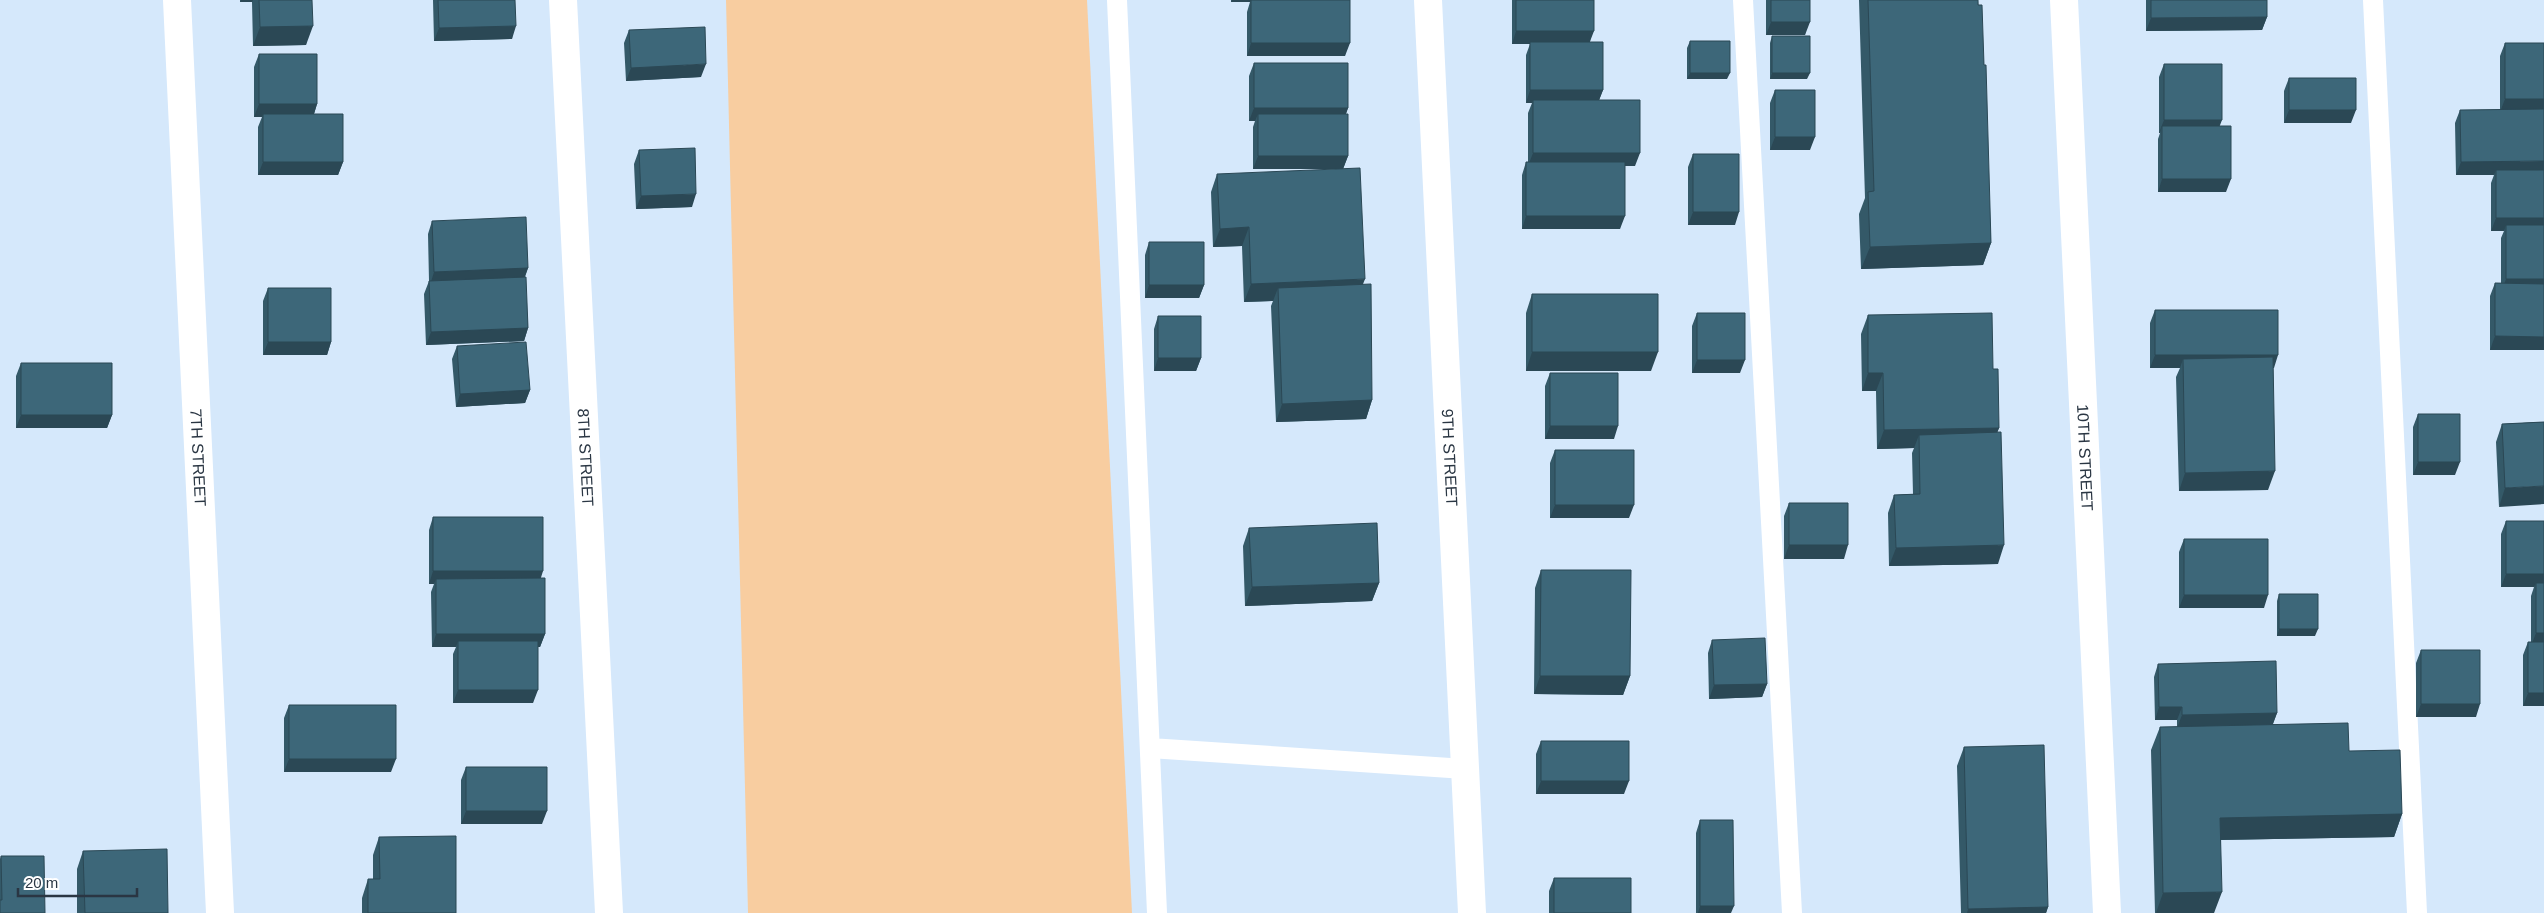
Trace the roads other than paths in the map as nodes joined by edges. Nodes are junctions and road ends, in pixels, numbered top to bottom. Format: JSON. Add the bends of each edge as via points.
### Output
{"nodes":[{"id":1,"x":177,"y":0,"type":"edge"},
{"id":2,"x":563,"y":0,"type":"edge"},
{"id":3,"x":1117,"y":0,"type":"edge"},
{"id":4,"x":1428,"y":0,"type":"edge"},
{"id":5,"x":1743,"y":0,"type":"edge"},
{"id":6,"x":2064,"y":0,"type":"edge"},
{"id":7,"x":2373,"y":0,"type":"edge"},
{"id":8,"x":1150,"y":748,"type":"junction"},
{"id":9,"x":1465,"y":770,"type":"junction"},
{"id":10,"x":220,"y":913,"type":"edge"},
{"id":11,"x":609,"y":913,"type":"edge"},
{"id":12,"x":1157,"y":913,"type":"edge"},
{"id":13,"x":1472,"y":913,"type":"edge"},
{"id":14,"x":1792,"y":913,"type":"edge"},
{"id":15,"x":2107,"y":913,"type":"edge"},
{"id":16,"x":2417,"y":913,"type":"edge"}],
"edges":[{"from":1,"to":10,"type":"street","name":"7TH STREET"},
{"from":2,"to":11,"type":"street","name":"8TH STREET"},
{"from":3,"to":8,"type":"lane"},
{"from":4,"to":9,"type":"street","name":"9TH STREET"},
{"from":5,"to":14,"type":"lane"},
{"from":6,"to":15,"type":"street","name":"10TH STREET"},
{"from":7,"to":16,"type":"lane"},
{"from":8,"to":9,"type":"lane"},
{"from":8,"to":12,"type":"lane"},
{"from":9,"to":13,"type":"street","name":"9TH STREET"}]}
